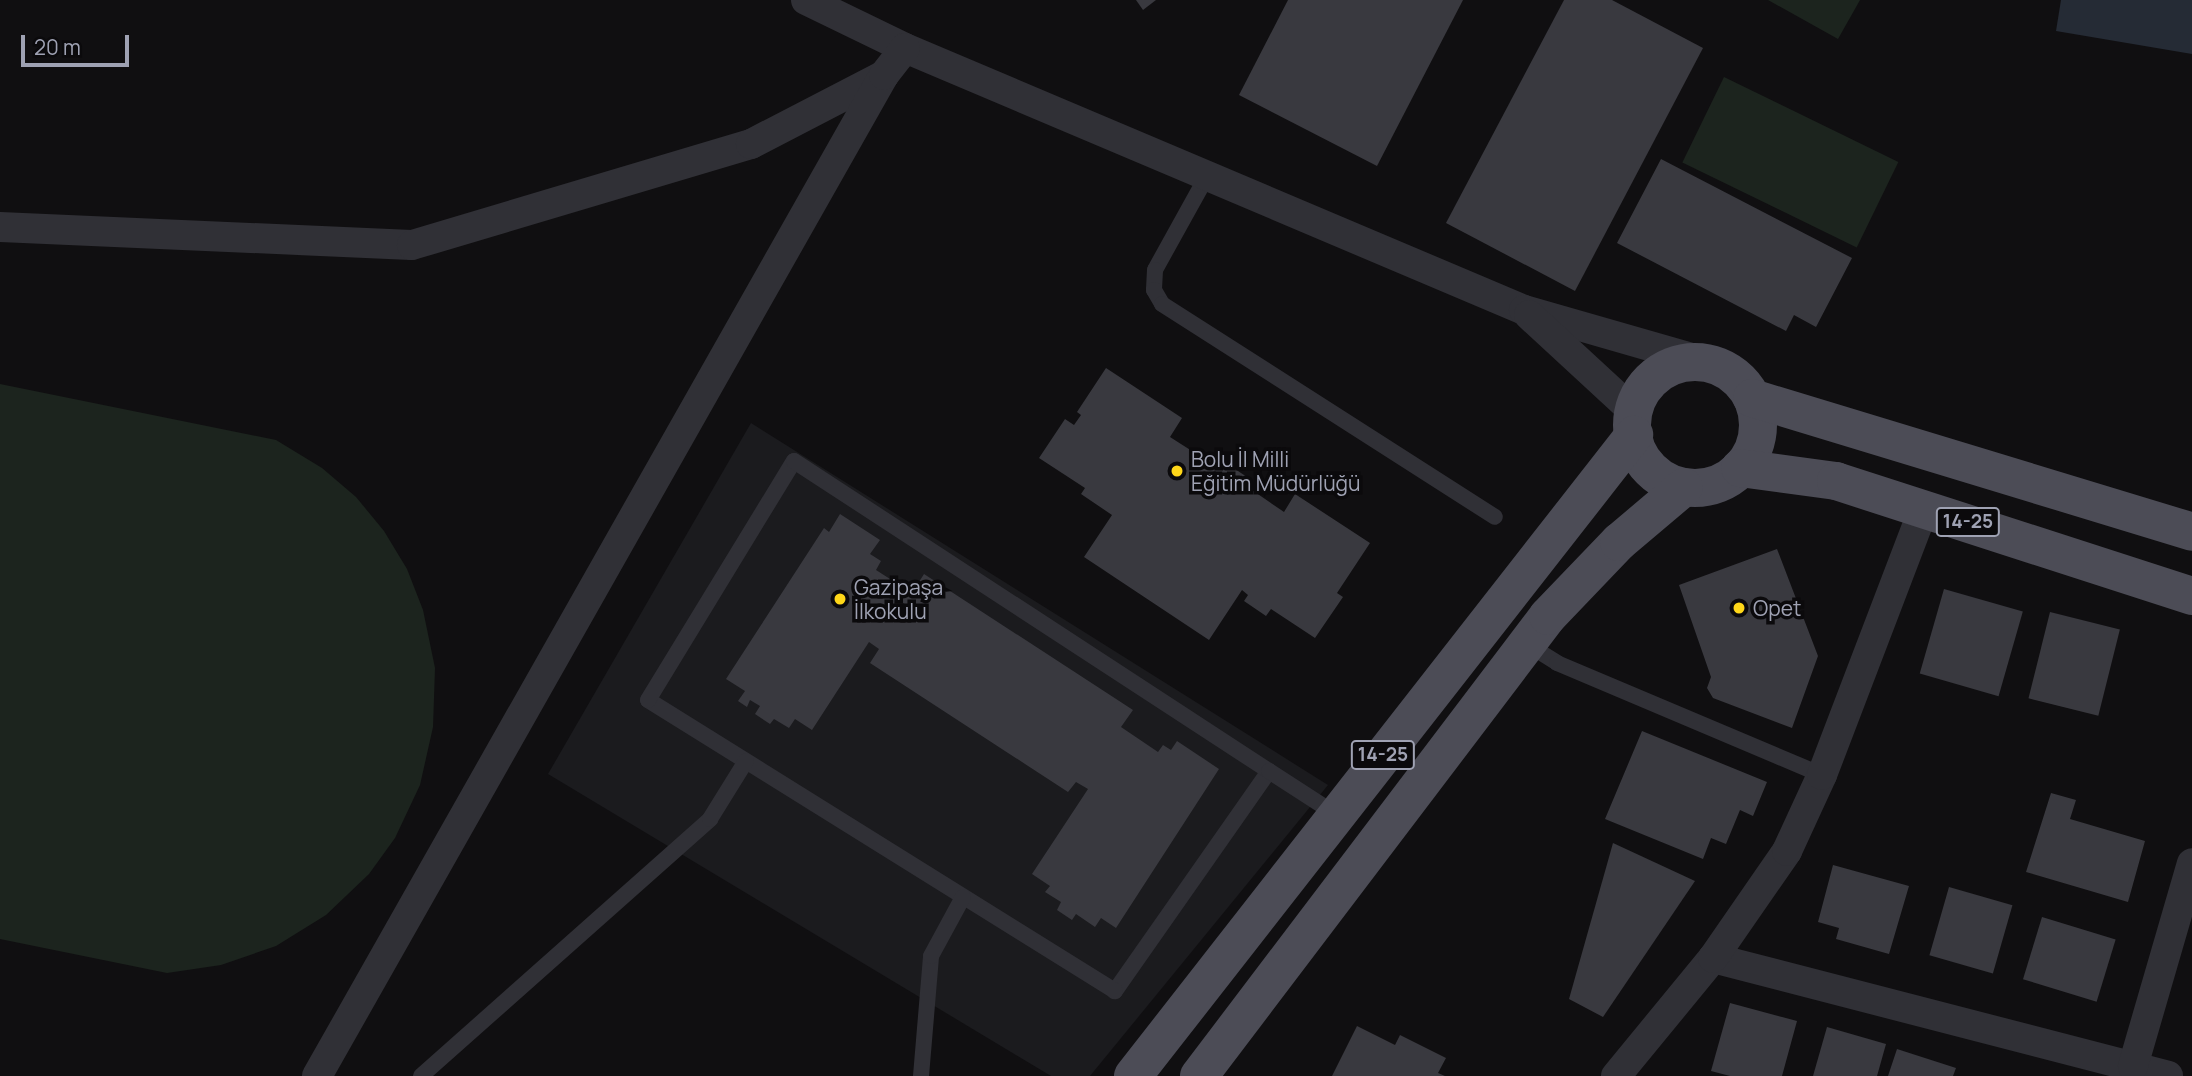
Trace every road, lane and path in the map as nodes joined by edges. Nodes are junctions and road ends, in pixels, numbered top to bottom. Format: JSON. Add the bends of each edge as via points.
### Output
{"nodes":[{"id":1,"x":806,"y":0,"type":"edge"},
{"id":2,"x":855,"y":10,"type":"edge"},
{"id":3,"x":905,"y":48,"type":"junction"},
{"id":4,"x":884,"y":75,"type":"junction"},
{"id":5,"x":1208,"y":176,"type":"junction"},
{"id":6,"x":0,"y":227,"type":"edge"},
{"id":7,"x":1524,"y":310,"type":"junction"},
{"id":8,"x":1703,"y":362,"type":"junction"},
{"id":9,"x":1752,"y":398,"type":"junction"},
{"id":10,"x":1634,"y":423,"type":"junction"},
{"id":11,"x":1740,"y":468,"type":"junction"},
{"id":12,"x":1684,"y":487,"type":"junction"},
{"id":13,"x":1924,"y":508,"type":"junction"},
{"id":14,"x":1495,"y":517,"type":"dead end"},
{"id":15,"x":2192,"y":532,"type":"edge"},
{"id":16,"x":2192,"y":596,"type":"edge"},
{"id":17,"x":1527,"y":644,"type":"junction"},
{"id":18,"x":746,"y":761,"type":"junction"},
{"id":19,"x":1269,"y":771,"type":"junction"},
{"id":20,"x":1822,"y":775,"type":"junction"},
{"id":21,"x":1336,"y":815,"type":"junction"},
{"id":22,"x":2192,"y":863,"type":"edge"},
{"id":23,"x":963,"y":897,"type":"junction"},
{"id":24,"x":1713,"y":958,"type":"junction"},
{"id":25,"x":2133,"y":1066,"type":"junction"},
{"id":26,"x":317,"y":1076,"type":"edge"},
{"id":27,"x":421,"y":1076,"type":"edge"},
{"id":28,"x":921,"y":1076,"type":"edge"},
{"id":29,"x":1133,"y":1076,"type":"edge"},
{"id":30,"x":1199,"y":1076,"type":"edge"},
{"id":31,"x":1616,"y":1076,"type":"edge"},
{"id":32,"x":2168,"y":1076,"type":"edge"}],
"edges":[{"from":1,"to":2,"type":"street"},
{"from":2,"to":3,"type":"street"},
{"from":3,"to":4,"type":"street"},
{"from":3,"to":5,"type":"street"},
{"from":4,"to":6,"type":"street","via":[[751,144],[412,245]]},
{"from":4,"to":26,"type":"street"},
{"from":5,"to":7,"type":"street"},
{"from":5,"to":14,"type":"lane","via":[[1155,270],[1154,290],[1162,304]]},
{"from":7,"to":8,"type":"street"},
{"from":7,"to":10,"type":"street"},
{"from":8,"to":9,"type":"main road","via":[[1723,368]]},
{"from":8,"to":10,"type":"main road","number":"14-25","via":[[1681,363],[1647,384]]},
{"from":9,"to":11,"type":"main road","via":[[1758,420],[1756,441]]},
{"from":9,"to":15,"type":"main road","number":"14-25"},
{"from":10,"to":12,"type":"main road","via":[[1645,463],[1655,474]]},
{"from":10,"to":21,"type":"main road","number":"14-25"},
{"from":11,"to":12,"type":"main road","via":[[1712,485]]},
{"from":11,"to":13,"type":"main road","number":"14-25","via":[[1836,481]]},
{"from":12,"to":17,"type":"main road","number":"14-25","via":[[1619,542]]},
{"from":13,"to":16,"type":"main road","number":"14-25"},
{"from":13,"to":20,"type":"street"},
{"from":17,"to":20,"type":"lane","via":[[1557,663]]},
{"from":17,"to":30,"type":"main road","number":"14-25"},
{"from":18,"to":19,"type":"lane","via":[[648,700],[794,461]]},
{"from":18,"to":23,"type":"lane"},
{"from":18,"to":27,"type":"lane","via":[[709,819]]},
{"from":19,"to":21,"type":"lane"},
{"from":19,"to":23,"type":"lane","via":[[1115,991]]},
{"from":20,"to":24,"type":"street","via":[[1787,851]]},
{"from":21,"to":29,"type":"main road","number":"14-25"},
{"from":22,"to":25,"type":"street"},
{"from":23,"to":28,"type":"lane","via":[[931,956]]},
{"from":24,"to":25,"type":"street"},
{"from":24,"to":31,"type":"street"},
{"from":25,"to":32,"type":"street"}]}
